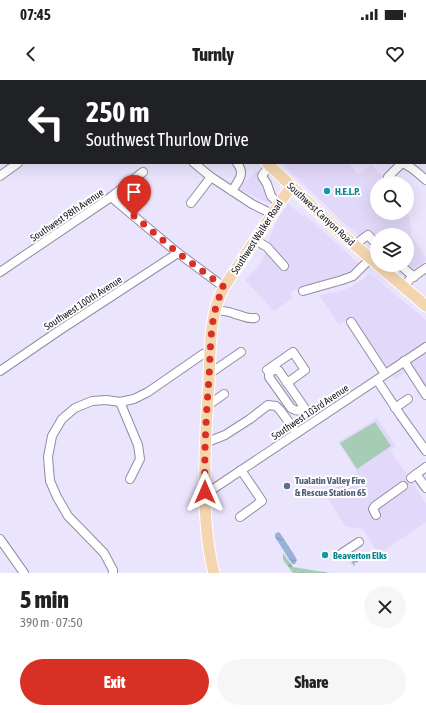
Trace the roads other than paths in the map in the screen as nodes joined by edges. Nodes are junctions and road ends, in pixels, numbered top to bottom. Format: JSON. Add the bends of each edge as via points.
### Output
{"nodes":[{"id":1,"x":17,"y":164,"type":"edge"},
{"id":2,"x":195,"y":164,"type":"edge"},
{"id":3,"x":238,"y":164,"type":"edge"},
{"id":4,"x":268,"y":164,"type":"edge"},
{"id":5,"x":401,"y":164,"type":"edge"},
{"id":6,"x":405,"y":164,"type":"edge"},
{"id":7,"x":143,"y":172,"type":"dead end"},
{"id":8,"x":0,"y":176,"type":"edge"},
{"id":9,"x":389,"y":176,"type":"edge"},
{"id":10,"x":211,"y":177,"type":"junction"},
{"id":11,"x":426,"y":180,"type":"edge"},
{"id":12,"x":292,"y":187,"type":"junction"},
{"id":13,"x":232,"y":191,"type":"junction"},
{"id":14,"x":111,"y":197,"type":"junction"},
{"id":15,"x":191,"y":203,"type":"dead end"},
{"id":16,"x":279,"y":204,"type":"junction"},
{"id":17,"x":272,"y":214,"type":"junction"},
{"id":18,"x":370,"y":237,"type":"edge"},
{"id":19,"x":255,"y":240,"type":"junction"},
{"id":20,"x":355,"y":246,"type":"junction"},
{"id":21,"x":178,"y":253,"type":"junction"},
{"id":22,"x":370,"y":257,"type":"edge"},
{"id":23,"x":370,"y":265,"type":"edge"},
{"id":24,"x":284,"y":266,"type":"dead end"},
{"id":25,"x":426,"y":268,"type":"edge"},
{"id":26,"x":0,"y":272,"type":"edge"},
{"id":27,"x":388,"y":272,"type":"edge"},
{"id":28,"x":408,"y":272,"type":"edge"},
{"id":29,"x":414,"y":277,"type":"junction"},
{"id":30,"x":224,"y":287,"type":"junction"},
{"id":31,"x":404,"y":287,"type":"junction"},
{"id":32,"x":303,"y":291,"type":"dead end"},
{"id":33,"x":426,"y":306,"type":"edge"},
{"id":34,"x":215,"y":310,"type":"junction"},
{"id":35,"x":255,"y":318,"type":"dead end"},
{"id":36,"x":350,"y":322,"type":"dead end"},
{"id":37,"x":426,"y":347,"type":"edge"},
{"id":38,"x":241,"y":352,"type":"dead end"},
{"id":39,"x":210,"y":353,"type":"junction"},
{"id":40,"x":404,"y":362,"type":"junction"},
{"id":41,"x":0,"y":370,"type":"edge"},
{"id":42,"x":209,"y":374,"type":"junction"},
{"id":43,"x":269,"y":374,"type":"junction"},
{"id":44,"x":385,"y":374,"type":"junction"},
{"id":45,"x":377,"y":380,"type":"junction"},
{"id":46,"x":287,"y":383,"type":"junction"},
{"id":47,"x":224,"y":394,"type":"dead end"},
{"id":48,"x":426,"y":395,"type":"edge"},
{"id":49,"x":408,"y":399,"type":"dead end"},
{"id":50,"x":120,"y":402,"type":"junction"},
{"id":51,"x":207,"y":406,"type":"junction"},
{"id":52,"x":291,"y":408,"type":"junction"},
{"id":53,"x":395,"y":408,"type":"junction"},
{"id":54,"x":283,"y":414,"type":"junction"},
{"id":55,"x":297,"y":433,"type":"junction"},
{"id":56,"x":205,"y":443,"type":"junction"},
{"id":57,"x":426,"y":450,"type":"edge"},
{"id":58,"x":426,"y":467,"type":"edge"},
{"id":59,"x":242,"y":470,"type":"junction"},
{"id":60,"x":130,"y":479,"type":"dead end"},
{"id":61,"x":403,"y":486,"type":"dead end"},
{"id":62,"x":426,"y":488,"type":"edge"},
{"id":63,"x":205,"y":492,"type":"junction"},
{"id":64,"x":376,"y":515,"type":"dead end"},
{"id":65,"x":240,"y":518,"type":"dead end"},
{"id":66,"x":0,"y":539,"type":"edge"},
{"id":67,"x":359,"y":542,"type":"dead end"},
{"id":68,"x":342,"y":554,"type":"dead end"},
{"id":69,"x":24,"y":573,"type":"edge"},
{"id":70,"x":113,"y":573,"type":"edge"},
{"id":71,"x":214,"y":573,"type":"edge"}],
"edges":[{"from":1,"to":8,"type":"street"},
{"from":2,"to":10,"type":"street"},
{"from":3,"to":13,"type":"street","via":[[241,176]]},
{"from":4,"to":12,"type":"main road","name":"Southwest Canyon Road"},
{"from":4,"to":16,"type":"street","via":[[262,176],[271,196]]},
{"from":5,"to":9,"type":"street"},
{"from":6,"to":11,"type":"street"},
{"from":7,"to":14,"type":"street","name":"Southwest 98th Avenue"},
{"from":10,"to":13,"type":"street"},
{"from":10,"to":15,"type":"street"},
{"from":12,"to":16,"type":"main road","name":"Southwest Walker Road"},
{"from":12,"to":20,"type":"main road","name":"Southwest Canyon Road"},
{"from":13,"to":17,"type":"street"},
{"from":14,"to":21,"type":"street"},
{"from":14,"to":26,"type":"street","name":"Southwest 98th Avenue"},
{"from":16,"to":17,"type":"main road","name":"Southwest Walker Road"},
{"from":17,"to":19,"type":"main road","name":"Southwest Walker Road"},
{"from":18,"to":20,"type":"street","via":[[368,235]]},
{"from":19,"to":24,"type":"street","via":[[267,247]]},
{"from":19,"to":30,"type":"main road","name":"Southwest Walker Road"},
{"from":20,"to":22,"type":"main road","name":"Southwest Canyon Road"},
{"from":21,"to":30,"type":"street"},
{"from":21,"to":41,"type":"street","name":"Southwest 100th Avenue"},
{"from":23,"to":32,"type":"street","via":[[349,278]]},
{"from":25,"to":29,"type":"street"},
{"from":27,"to":31,"type":"main road","name":"Southwest Canyon Road"},
{"from":28,"to":29,"type":"street"},
{"from":29,"to":31,"type":"street"},
{"from":30,"to":34,"type":"main road","name":"Southwest Walker Road"},
{"from":31,"to":33,"type":"main road","name":"Southwest Canyon Road"},
{"from":34,"to":35,"type":"street"},
{"from":34,"to":39,"type":"main road","name":"Southwest Walker Road"},
{"from":36,"to":44,"type":"street"},
{"from":37,"to":40,"type":"street","name":"Southwest 103rd Avenue"},
{"from":38,"to":42,"type":"street"},
{"from":39,"to":42,"type":"main road","name":"Southwest Walker Road"},
{"from":39,"to":50,"type":"street","via":[[203,354],[148,392]]},
{"from":40,"to":44,"type":"street","name":"Southwest 103rd Avenue"},
{"from":40,"to":48,"type":"street"},
{"from":42,"to":51,"type":"main road","name":"Southwest Walker Road"},
{"from":43,"to":46,"type":"street","via":[[273,370],[278,370]]},
{"from":43,"to":46,"type":"street","via":[[267,370],[293,352],[305,370]]},
{"from":43,"to":52,"type":"street"},
{"from":44,"to":45,"type":"street","name":"Southwest 103rd Avenue"},
{"from":45,"to":53,"type":"street"},
{"from":45,"to":55,"type":"street","name":"Southwest 103rd Avenue"},
{"from":46,"to":52,"type":"street","via":[[304,407],[296,411]]},
{"from":47,"to":51,"type":"street"},
{"from":49,"to":53,"type":"street"},
{"from":50,"to":60,"type":"street","via":[[138,445],[140,459]]},
{"from":50,"to":70,"type":"street","via":[[92,401],[75,408],[62,419],[52,436],[48,457],[50,481],[57,497],[68,516],[104,553]]},
{"from":51,"to":56,"type":"main road","name":"Southwest Walker Road"},
{"from":52,"to":54,"type":"street"},
{"from":53,"to":57,"type":"street"},
{"from":54,"to":55,"type":"street"},
{"from":54,"to":56,"type":"street","via":[[276,406],[268,405],[225,435]]},
{"from":55,"to":59,"type":"street","name":"Southwest 103rd Avenue"},
{"from":56,"to":63,"type":"main road","name":"Southwest Walker Road"},
{"from":58,"to":62,"type":"street","via":[[414,476]]},
{"from":59,"to":63,"type":"street","name":"Southwest 103rd Avenue"},
{"from":59,"to":65,"type":"street","via":[[262,501]]},
{"from":61,"to":64,"type":"street","via":[[375,506],[373,509]]},
{"from":63,"to":71,"type":"main road","name":"Southwest Walker Road","via":[[208,544]]},
{"from":66,"to":69,"type":"street"},
{"from":67,"to":68,"type":"street"}]}
